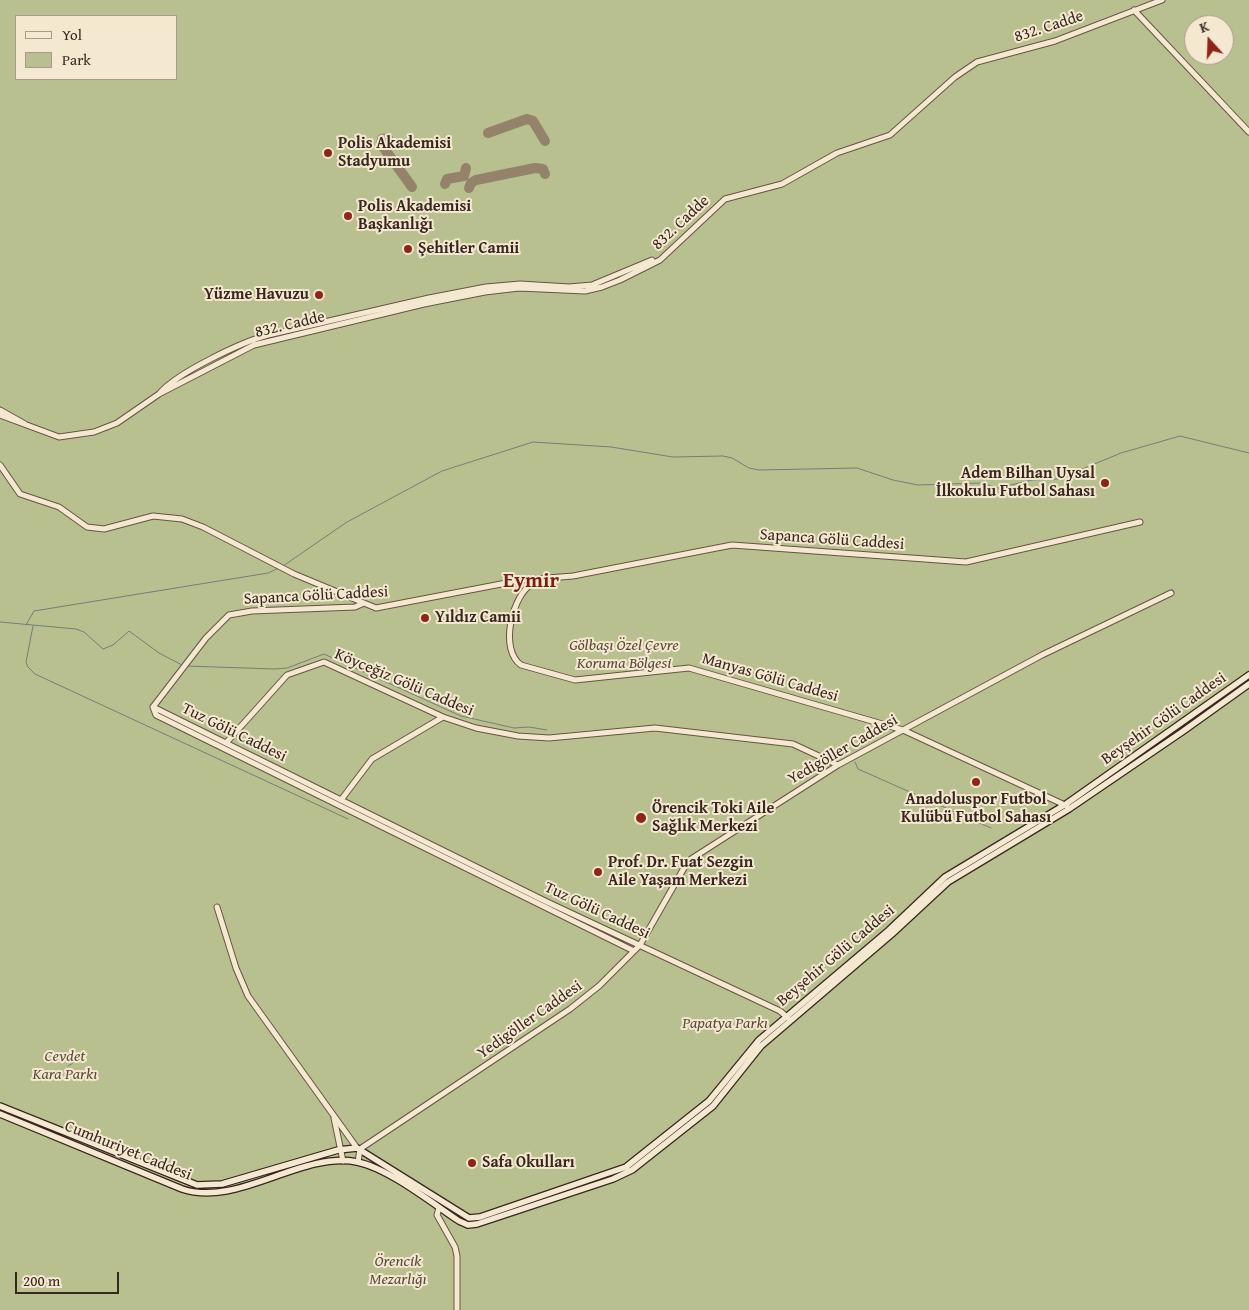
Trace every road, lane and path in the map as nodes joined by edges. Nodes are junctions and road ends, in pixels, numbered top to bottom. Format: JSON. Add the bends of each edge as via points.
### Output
{"nodes":[{"id":1,"x":1162,"y":0,"type":"edge"},
{"id":2,"x":1134,"y":10,"type":"junction"},
{"id":3,"x":1249,"y":132,"type":"edge"},
{"id":4,"x":652,"y":261,"type":"dead end"},
{"id":5,"x":634,"y":271,"type":"junction"},
{"id":6,"x":1,"y":415,"type":"edge"},
{"id":7,"x":0,"y":465,"type":"edge"},
{"id":8,"x":1140,"y":522,"type":"dead end"},
{"id":9,"x":545,"y":579,"type":"junction"},
{"id":10,"x":522,"y":580,"type":"junction"},
{"id":11,"x":528,"y":588,"type":"junction"},
{"id":12,"x":1172,"y":593,"type":"dead end"},
{"id":13,"x":364,"y":603,"type":"junction"},
{"id":14,"x":1249,"y":675,"type":"edge"},
{"id":15,"x":1249,"y":684,"type":"edge"},
{"id":16,"x":153,"y":707,"type":"junction"},
{"id":17,"x":443,"y":717,"type":"junction"},
{"id":18,"x":903,"y":730,"type":"junction"},
{"id":19,"x":226,"y":743,"type":"junction"},
{"id":20,"x":838,"y":765,"type":"junction"},
{"id":21,"x":340,"y":801,"type":"junction"},
{"id":22,"x":1068,"y":806,"type":"junction"},
{"id":23,"x":218,"y":907,"type":"dead end"},
{"id":24,"x":640,"y":945,"type":"junction"},
{"id":25,"x":634,"y":951,"type":"junction"},
{"id":26,"x":788,"y":1018,"type":"junction"},
{"id":27,"x":0,"y":1106,"type":"edge"},
{"id":28,"x":0,"y":1114,"type":"edge"},
{"id":29,"x":334,"y":1117,"type":"junction"},
{"id":30,"x":341,"y":1149,"type":"junction"},
{"id":31,"x":358,"y":1149,"type":"junction"},
{"id":32,"x":343,"y":1161,"type":"junction"},
{"id":33,"x":361,"y":1163,"type":"junction"},
{"id":34,"x":434,"y":1201,"type":"junction"},
{"id":35,"x":439,"y":1208,"type":"junction"},
{"id":36,"x":447,"y":1210,"type":"junction"},
{"id":37,"x":457,"y":1310,"type":"edge"}],
"edges":[{"from":1,"to":2,"type":"street","name":"832. Cadde"},
{"from":2,"to":3,"type":"street"},
{"from":2,"to":5,"type":"street","name":"832. Cadde","via":[[1055,41],[977,62],[955,77],[890,136],[837,153],[782,184],[725,199],[665,256]]},
{"from":4,"to":5,"type":"street","name":"832. Cadde"},
{"from":5,"to":6,"type":"street","name":"832. Cadde","via":[[592,285],[496,286],[429,298],[319,327],[253,340],[176,380],[117,422],[94,432],[59,437]]},
{"from":7,"to":13,"type":"street","via":[[20,494],[58,507],[87,527],[104,529],[153,516],[176,517],[203,526],[294,574]]},
{"from":8,"to":9,"type":"street","name":"Sapanca Gölü Caddesi","via":[[966,562],[732,545]]},
{"from":9,"to":10,"type":"street","name":"Sapanca Gölü Caddesi"},
{"from":9,"to":11,"type":"street","name":"Manyas Gölü Caddesi"},
{"from":10,"to":11,"type":"street"},
{"from":10,"to":13,"type":"street","name":"Sapanca Gölü Caddesi","via":[[376,608]]},
{"from":11,"to":18,"type":"street","name":"Manyas Gölü Caddesi","via":[[514,608],[508,641],[521,665],[575,680],[687,668]]},
{"from":12,"to":18,"type":"street","name":"Yedigöller Caddesi","via":[[1042,655]]},
{"from":13,"to":16,"type":"street","name":"Sapanca Gölü Caddesi","via":[[355,607],[235,613],[220,623]]},
{"from":14,"to":22,"type":"main road","name":"Beyşehir Gölü Caddesi"},
{"from":15,"to":22,"type":"main road"},
{"from":16,"to":19,"type":"street","name":"Tuz Gölü Caddesi"},
{"from":16,"to":21,"type":"street","name":"Tuz Gölü Caddesi","via":[[156,715]]},
{"from":17,"to":19,"type":"street","name":"Köyceğiz Gölü Caddesi","via":[[322,662],[287,675]]},
{"from":17,"to":20,"type":"street","name":"Köyceğiz Gölü Caddesi","via":[[476,728],[532,738],[655,728],[793,744]]},
{"from":17,"to":21,"type":"street","via":[[372,759]]},
{"from":18,"to":20,"type":"street","name":"Yedigöller Caddesi"},
{"from":18,"to":22,"type":"street","name":"Manyas Gölü Caddesi"},
{"from":19,"to":21,"type":"street","name":"Tuz Gölü Caddesi"},
{"from":20,"to":24,"type":"street","name":"Yedigöller Caddesi","via":[[688,861]]},
{"from":21,"to":24,"type":"street","name":"Tuz Gölü Caddesi"},
{"from":21,"to":25,"type":"street","name":"Tuz Gölü Caddesi","via":[[458,865]]},
{"from":22,"to":26,"type":"main road","name":"Beyşehir Gölü Caddesi","via":[[945,877]]},
{"from":23,"to":29,"type":"street","via":[[248,996]]},
{"from":24,"to":25,"type":"street","name":"Yedigöller Caddesi"},
{"from":24,"to":26,"type":"street","name":"Tuz Gölü Caddesi"},
{"from":25,"to":31,"type":"street","name":"Yedigöller Caddesi","via":[[582,1001]]},
{"from":26,"to":36,"type":"main road","name":"Beyşehir Gölü Caddesi","via":[[755,1044],[736,1072],[705,1105],[620,1174],[472,1222]]},
{"from":27,"to":30,"type":"main road","name":"Cumhuriyet Caddesi","via":[[197,1186],[222,1184]]},
{"from":28,"to":32,"type":"main road","name":"Cumhuriyet Caddesi","via":[[182,1190],[197,1193],[221,1192],[322,1163]]},
{"from":29,"to":30,"type":"street"},
{"from":29,"to":31,"type":"street"},
{"from":30,"to":31,"type":"main road"},
{"from":30,"to":32,"type":"street"},
{"from":31,"to":33,"type":"street"},
{"from":31,"to":34,"type":"main road","name":"Beyşehir Gölü Caddesi"},
{"from":32,"to":33,"type":"main road","name":"Cumhuriyet Caddesi"},
{"from":33,"to":34,"type":"main road","name":"Cumhuriyet Caddesi","via":[[384,1172]]},
{"from":34,"to":35,"type":"main road"},
{"from":34,"to":36,"type":"main road","name":"Beyşehir Gölü Caddesi"},
{"from":35,"to":36,"type":"main road"},
{"from":35,"to":37,"type":"street","via":[[437,1215],[456,1251]]}]}
